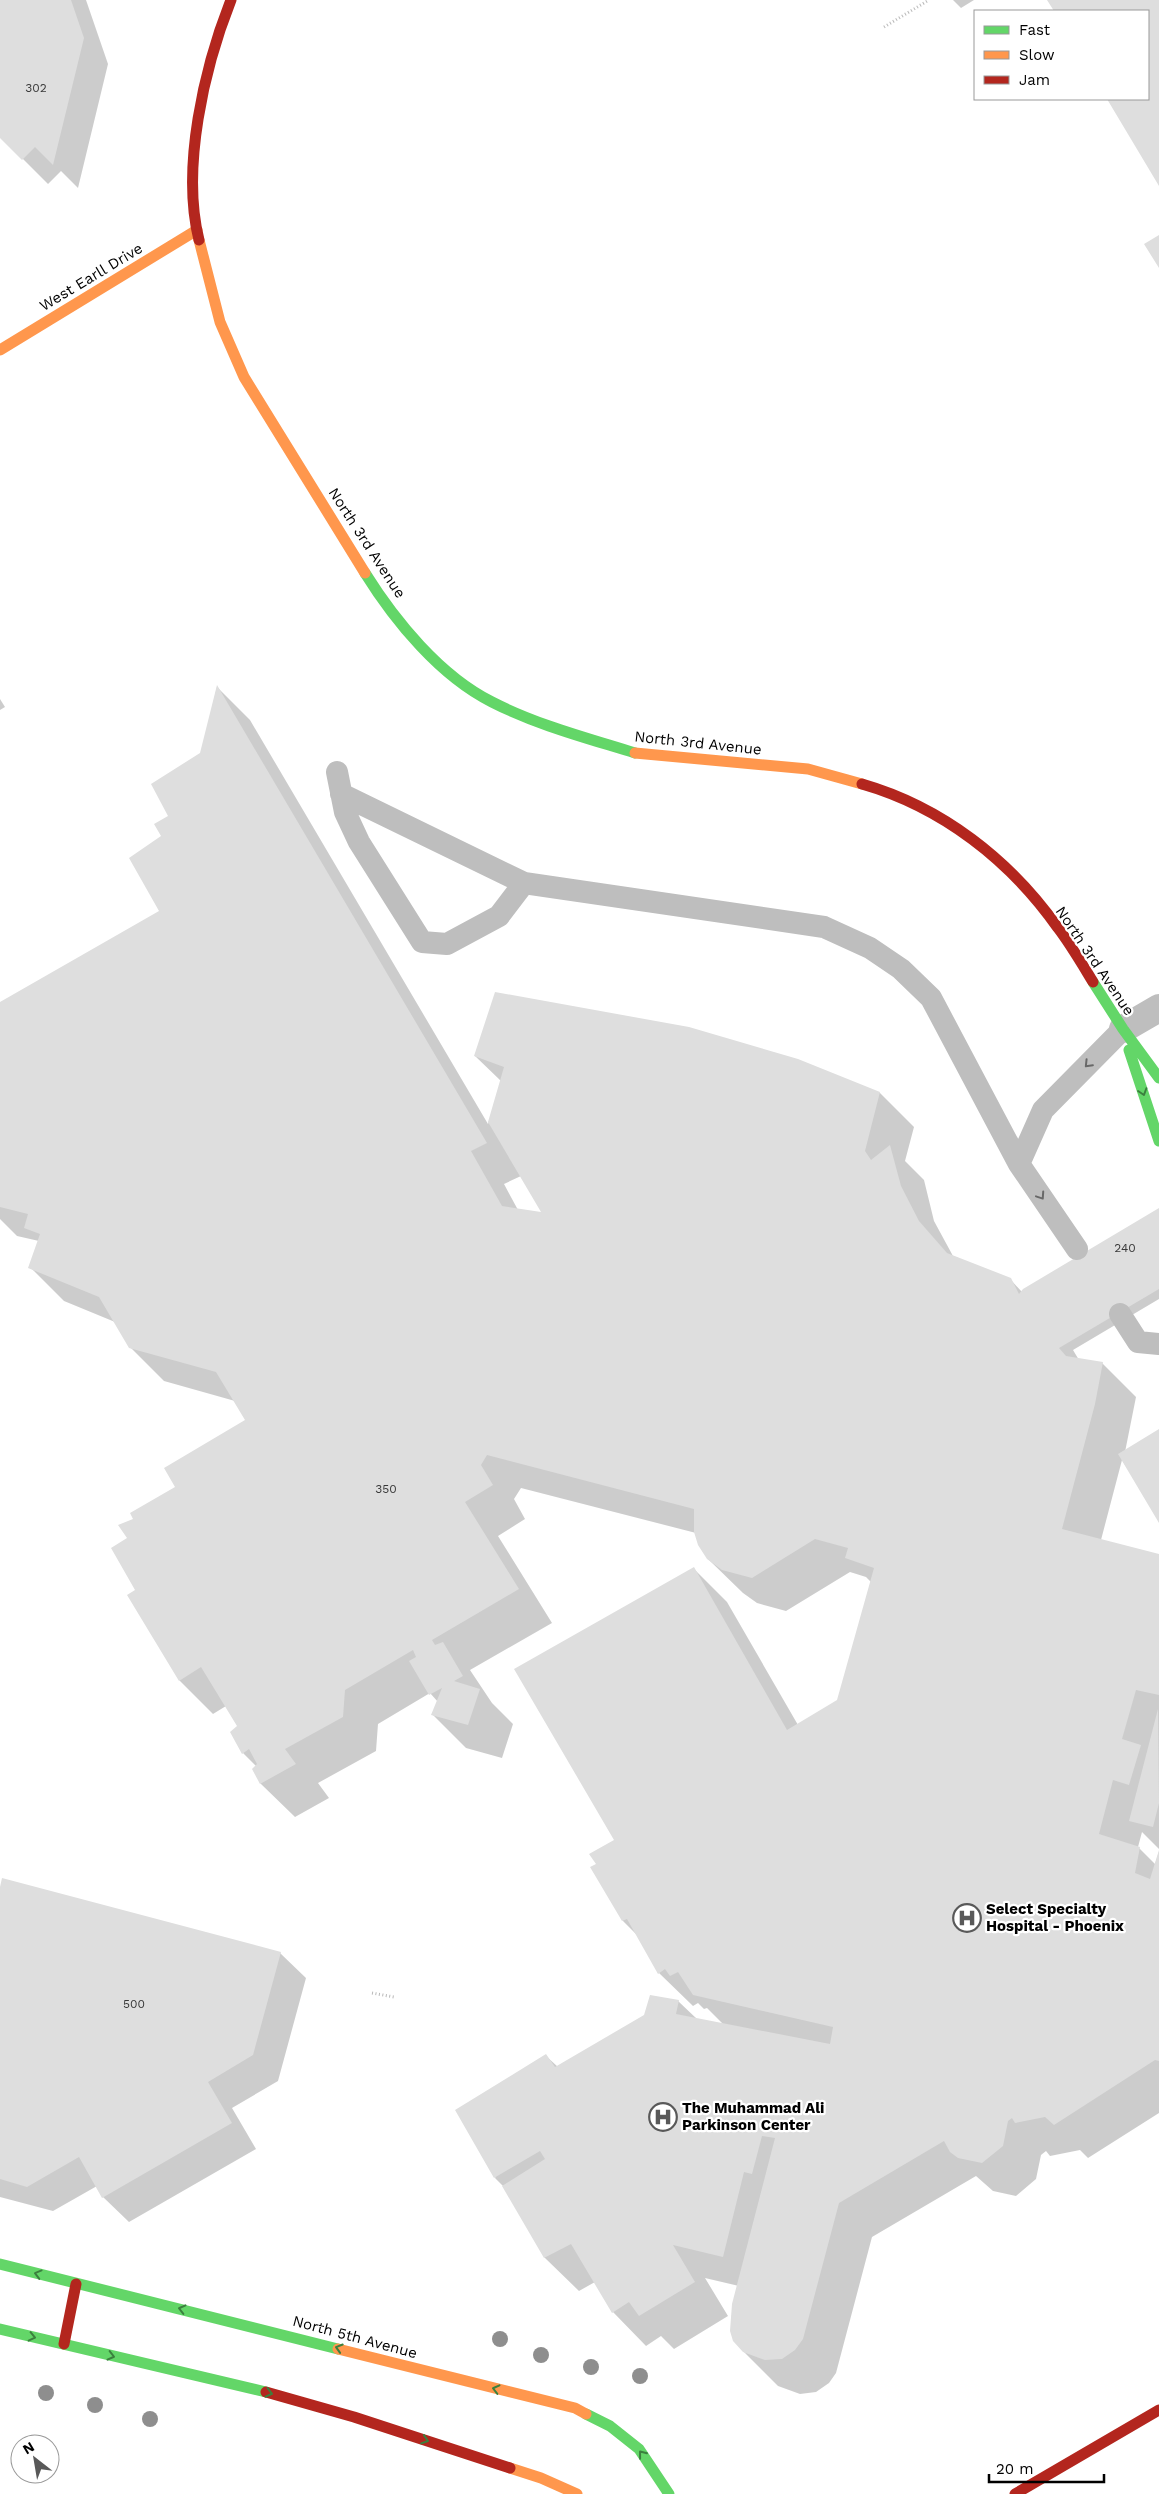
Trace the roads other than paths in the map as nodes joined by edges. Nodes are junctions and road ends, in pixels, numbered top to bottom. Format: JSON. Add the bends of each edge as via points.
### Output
{"nodes":[{"id":1,"x":231,"y":0,"type":"edge"},
{"id":2,"x":197,"y":230,"type":"junction"},
{"id":3,"x":0,"y":350,"type":"edge"},
{"id":4,"x":337,"y":772,"type":"dead end"},
{"id":5,"x":341,"y":794,"type":"junction"},
{"id":6,"x":524,"y":883,"type":"junction"},
{"id":7,"x":1159,"y":1008,"type":"edge"},
{"id":8,"x":1122,"y":1029,"type":"junction"},
{"id":9,"x":1159,"y":1078,"type":"edge"},
{"id":10,"x":1159,"y":1141,"type":"edge"},
{"id":11,"x":1019,"y":1164,"type":"junction"},
{"id":12,"x":1077,"y":1249,"type":"dead end"},
{"id":13,"x":1120,"y":1314,"type":"dead end"},
{"id":14,"x":1159,"y":1344,"type":"edge"},
{"id":15,"x":0,"y":2264,"type":"edge"},
{"id":16,"x":76,"y":2284,"type":"junction"},
{"id":17,"x":0,"y":2329,"type":"edge"},
{"id":18,"x":64,"y":2344,"type":"junction"},
{"id":19,"x":1159,"y":2410,"type":"edge"},
{"id":20,"x":577,"y":2494,"type":"edge"},
{"id":21,"x":670,"y":2494,"type":"edge"},
{"id":22,"x":1015,"y":2494,"type":"edge"}],
"edges":[{"from":1,"to":2,"type":"street","name":"North 3rd Avenue","via":[[219,30],[204,89],[192,192]]},
{"from":2,"to":3,"type":"street","name":"West Earll Drive"},
{"from":2,"to":8,"type":"street","name":"North 3rd Avenue","via":[[220,322],[244,377],[376,589],[426,651],[454,678],[491,702],[562,731],[640,754],[808,769],[892,793],[954,825],[1007,867],[1058,927]]},
{"from":4,"to":5,"type":"lane"},
{"from":5,"to":6,"type":"lane"},
{"from":5,"to":6,"type":"lane","via":[[345,812],[359,842],[422,942],[447,944],[499,916]]},
{"from":6,"to":11,"type":"lane","via":[[824,927],[870,948],[901,970],[931,998]]},
{"from":7,"to":8,"type":"street"},
{"from":8,"to":9,"type":"street","name":"North 3rd Avenue"},
{"from":8,"to":10,"type":"street","name":"North 3rd Avenue","one_way":true},
{"from":8,"to":11,"type":"lane","one_way":true,"via":[[1043,1110]]},
{"from":11,"to":12,"type":"lane","one_way":true},
{"from":13,"to":14,"type":"lane","via":[[1138,1342]]},
{"from":16,"to":15,"type":"street","name":"North 5th Avenue","one_way":true},
{"from":16,"to":18,"type":"street"},
{"from":21,"to":16,"type":"street","name":"North 5th Avenue","one_way":true,"via":[[639,2450],[610,2426],[575,2408],[284,2333]]},
{"from":17,"to":18,"type":"street","one_way":true},
{"from":18,"to":20,"type":"street","one_way":true,"via":[[269,2393],[345,2415],[533,2475]]},
{"from":19,"to":22,"type":"street"}]}
